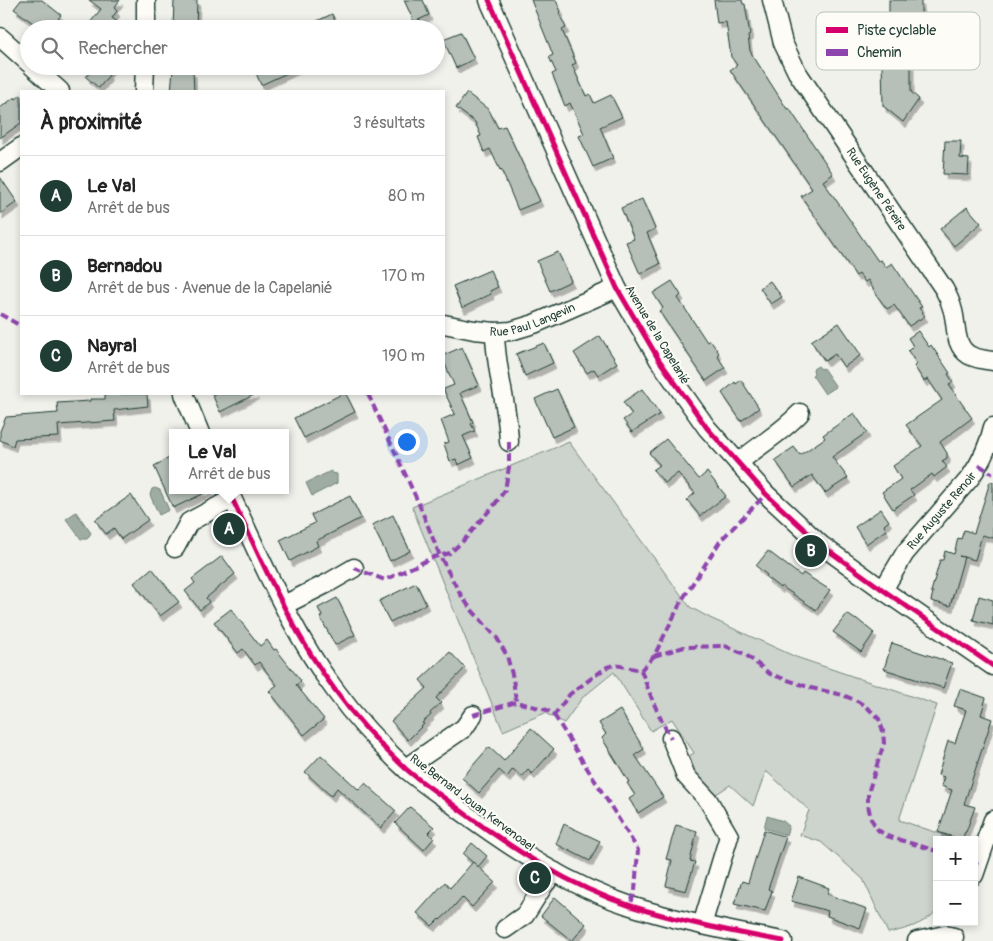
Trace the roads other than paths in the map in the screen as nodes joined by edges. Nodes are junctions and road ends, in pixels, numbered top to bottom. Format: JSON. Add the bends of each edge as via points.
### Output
{"nodes":[{"id":1,"x":146,"y":0,"type":"edge"},
{"id":2,"x":489,"y":0,"type":"edge"},
{"id":3,"x":772,"y":0,"type":"edge"},
{"id":4,"x":146,"y":20,"type":"edge"},
{"id":5,"x":0,"y":37,"type":"edge"},
{"id":6,"x":20,"y":55,"type":"edge"},
{"id":7,"x":42,"y":75,"type":"edge"},
{"id":8,"x":145,"y":75,"type":"edge"},
{"id":9,"x":59,"y":90,"type":"edge"},
{"id":10,"x":144,"y":90,"type":"edge"},
{"id":11,"x":20,"y":148,"type":"edge"},
{"id":12,"x":0,"y":162,"type":"edge"},
{"id":13,"x":617,"y":288,"type":"junction"},
{"id":14,"x":445,"y":324,"type":"edge"},
{"id":15,"x":495,"y":332,"type":"junction"},
{"id":16,"x":993,"y":361,"type":"edge"},
{"id":17,"x":184,"y":395,"type":"edge"},
{"id":18,"x":800,"y":413,"type":"dead end"},
{"id":19,"x":993,"y":427,"type":"edge"},
{"id":20,"x":198,"y":429,"type":"edge"},
{"id":21,"x":509,"y":442,"type":"dead end"},
{"id":22,"x":738,"y":463,"type":"junction"},
{"id":23,"x":230,"y":495,"type":"edge"},
{"id":24,"x":175,"y":548,"type":"dead end"},
{"id":25,"x":354,"y":568,"type":"dead end"},
{"id":26,"x":883,"y":590,"type":"junction"},
{"id":27,"x":284,"y":605,"type":"junction"},
{"id":28,"x":993,"y":666,"type":"edge"},
{"id":29,"x":473,"y":715,"type":"dead end"},
{"id":30,"x":671,"y":738,"type":"dead end"},
{"id":31,"x":407,"y":770,"type":"junction"},
{"id":32,"x":993,"y":820,"type":"edge"},
{"id":33,"x":978,"y":863,"type":"edge"},
{"id":34,"x":555,"y":872,"type":"junction"},
{"id":35,"x":702,"y":925,"type":"junction"},
{"id":36,"x":505,"y":929,"type":"dead end"},
{"id":37,"x":955,"y":934,"type":"edge"},
{"id":38,"x":725,"y":936,"type":"edge"},
{"id":39,"x":783,"y":941,"type":"edge"},
{"id":40,"x":917,"y":941,"type":"edge"}],
"edges":[{"from":1,"to":4,"type":"street"},
{"from":2,"to":13,"type":"street","name":"Avenue de la Capelanié"},
{"from":3,"to":16,"type":"street","name":"Rue Eugène Péreire","via":[[783,43],[797,72],[944,289],[954,312],[956,334],[964,350],[970,356]]},
{"from":5,"to":6,"type":"street"},
{"from":7,"to":9,"type":"street"},
{"from":8,"to":10,"type":"street"},
{"from":11,"to":12,"type":"street"},
{"from":13,"to":15,"type":"street","name":"Rue Paul Langevin","via":[[524,328]]},
{"from":13,"to":22,"type":"street","name":"Avenue de la Capelanié","via":[[682,394]]},
{"from":14,"to":15,"type":"street","name":"Rue Paul Langevin"},
{"from":15,"to":21,"type":"street","via":[[495,352],[509,420]]},
{"from":17,"to":20,"type":"street"},
{"from":18,"to":22,"type":"street"},
{"from":19,"to":26,"type":"street","name":"Rue Auguste Renoir","via":[[984,455],[974,471],[904,553]]},
{"from":22,"to":26,"type":"street","name":"Avenue de la Capelanié","via":[[821,545]]},
{"from":23,"to":24,"type":"street","via":[[190,522]]},
{"from":23,"to":27,"type":"street","name":"Rue Bernard Jouan Kervenoael"},
{"from":25,"to":27,"type":"street"},
{"from":26,"to":28,"type":"street","name":"Avenue de la Capelanié"},
{"from":27,"to":31,"type":"street","name":"Rue Bernard Jouan Kervenoael","via":[[309,652],[335,690],[365,728]]},
{"from":29,"to":31,"type":"street","via":[[464,728]]},
{"from":30,"to":35,"type":"street","via":[[686,776],[734,830]]},
{"from":31,"to":34,"type":"street","name":"Rue Bernard Jouan Kervenoael","via":[[515,850]]},
{"from":32,"to":33,"type":"street"},
{"from":34,"to":35,"type":"street","name":"Rue Bernard Jouan Kervenoael","via":[[630,906]]},
{"from":34,"to":36,"type":"street","via":[[525,915]]},
{"from":35,"to":38,"type":"street","name":"Rue Bernard Jouan Kervenoael"},
{"from":37,"to":40,"type":"street"},
{"from":38,"to":39,"type":"street","name":"Rue Bernard Jouan Kervenoael"}]}
